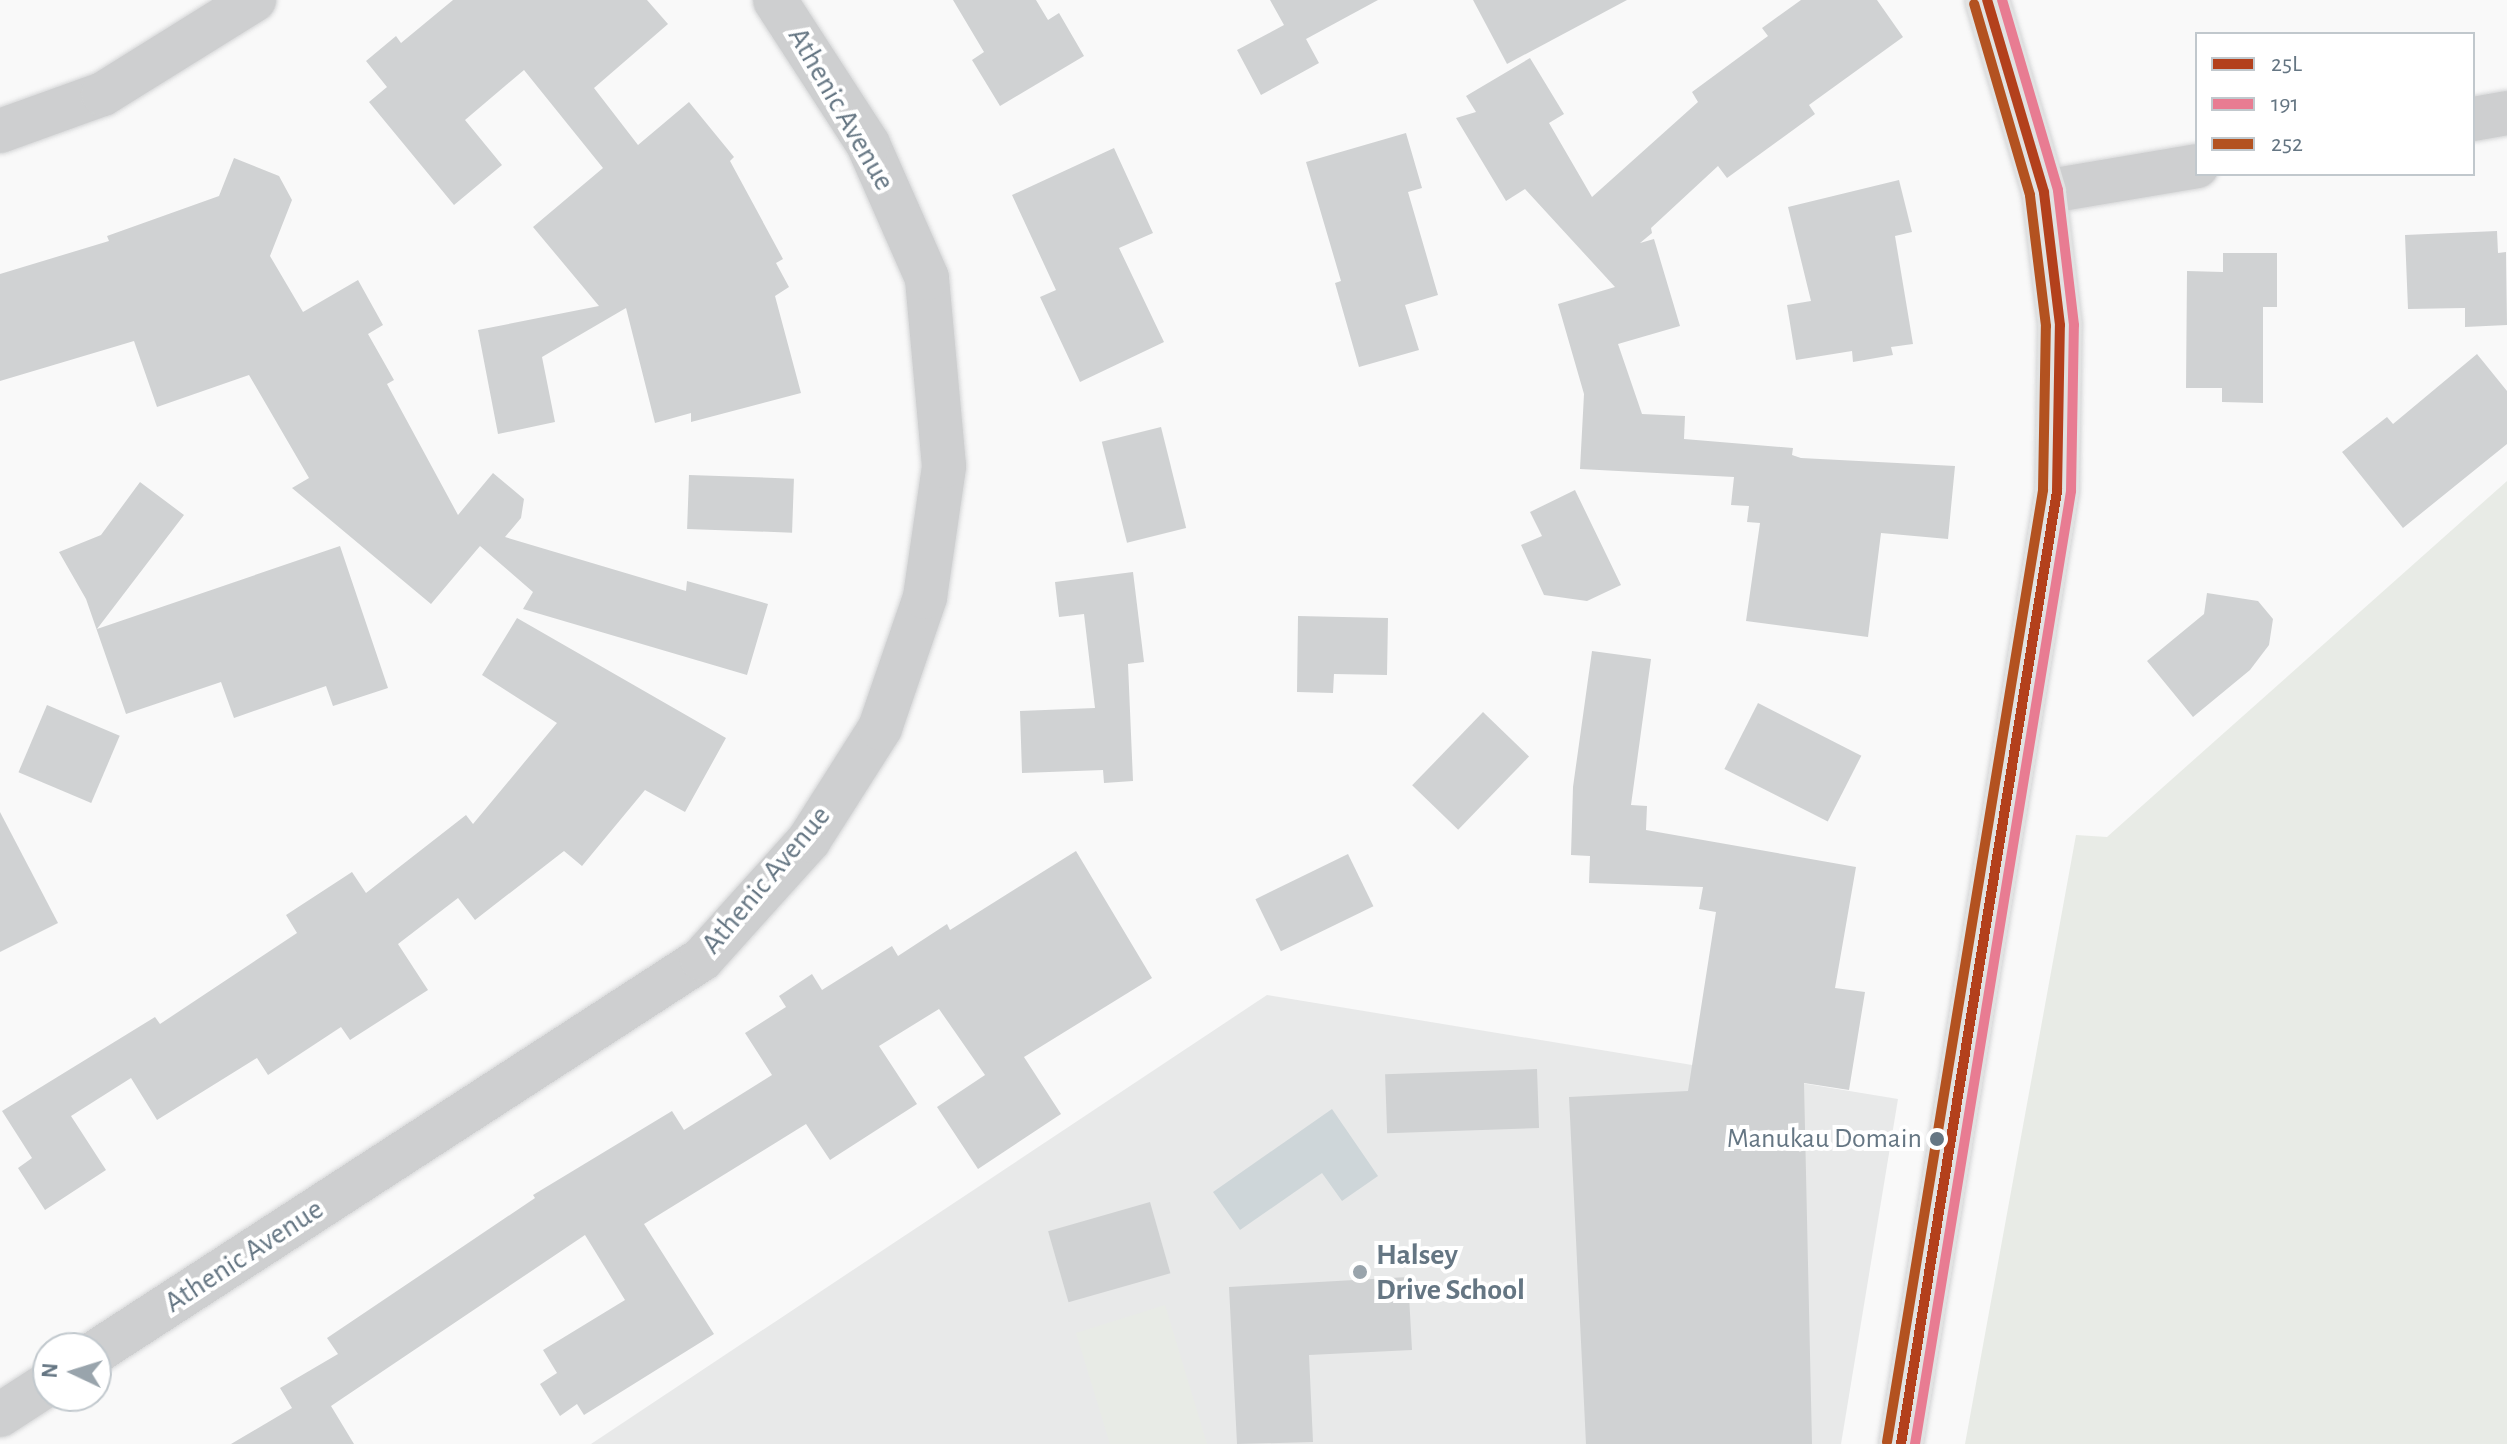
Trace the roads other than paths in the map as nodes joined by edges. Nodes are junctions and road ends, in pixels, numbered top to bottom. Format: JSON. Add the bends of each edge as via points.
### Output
{"nodes":[{"id":1,"x":254,"y":0,"type":"edge"},
{"id":2,"x":775,"y":0,"type":"edge"},
{"id":3,"x":1987,"y":0,"type":"edge"},
{"id":4,"x":2507,"y":113,"type":"edge"},
{"id":5,"x":2475,"y":119,"type":"edge"},
{"id":6,"x":0,"y":131,"type":"edge"},
{"id":7,"x":2195,"y":166,"type":"edge"},
{"id":8,"x":2044,"y":192,"type":"junction"},
{"id":9,"x":112,"y":1342,"type":"edge"},
{"id":10,"x":32,"y":1394,"type":"edge"},
{"id":11,"x":0,"y":1415,"type":"edge"},
{"id":12,"x":1901,"y":1444,"type":"edge"}],
"edges":[{"from":1,"to":6,"type":"street","via":[[103,94]]},
{"from":2,"to":9,"type":"street","name":"Athenic Avenue","via":[[868,144],[927,278],[944,466],[925,597],[880,728],[809,840],[702,959]]},
{"from":3,"to":8,"type":"street"},
{"from":4,"to":5,"type":"street"},
{"from":7,"to":8,"type":"street"},
{"from":8,"to":12,"type":"street","via":[[2060,325],[2057,491]]},
{"from":10,"to":11,"type":"street"}]}
